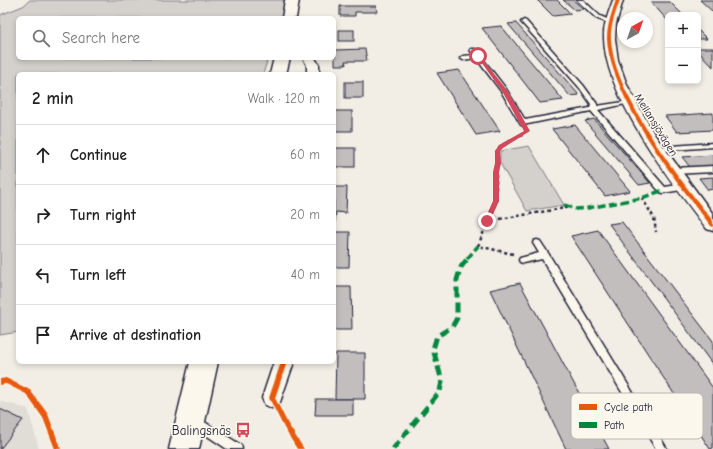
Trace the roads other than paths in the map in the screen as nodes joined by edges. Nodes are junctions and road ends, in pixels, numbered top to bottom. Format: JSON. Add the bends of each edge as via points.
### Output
{"nodes":[{"id":1,"x":292,"y":0,"type":"edge"},
{"id":2,"x":580,"y":0,"type":"edge"},
{"id":3,"x":618,"y":0,"type":"edge"},
{"id":4,"x":290,"y":16,"type":"edge"},
{"id":5,"x":524,"y":22,"type":"dead end"},
{"id":6,"x":611,"y":22,"type":"junction"},
{"id":7,"x":473,"y":50,"type":"dead end"},
{"id":8,"x":478,"y":56,"type":"junction"},
{"id":9,"x":463,"y":58,"type":"dead end"},
{"id":10,"x":282,"y":60,"type":"edge"},
{"id":11,"x":310,"y":60,"type":"edge"},
{"id":12,"x":278,"y":72,"type":"edge"},
{"id":13,"x":313,"y":72,"type":"edge"},
{"id":14,"x":628,"y":102,"type":"junction"},
{"id":15,"x":593,"y":109,"type":"junction"},
{"id":16,"x":713,"y":145,"type":"edge"},
{"id":17,"x":658,"y":149,"type":"junction"},
{"id":18,"x":713,"y":169,"type":"edge"},
{"id":19,"x":673,"y":171,"type":"junction"},
{"id":20,"x":684,"y":188,"type":"junction"},
{"id":21,"x":713,"y":225,"type":"edge"},
{"id":22,"x":537,"y":243,"type":"dead end"},
{"id":23,"x":545,"y":255,"type":"junction"},
{"id":24,"x":523,"y":260,"type":"road end"},
{"id":25,"x":204,"y":364,"type":"edge"},
{"id":26,"x":283,"y":364,"type":"edge"},
{"id":27,"x":628,"y":393,"type":"edge"},
{"id":28,"x":272,"y":398,"type":"dead end"},
{"id":29,"x":191,"y":419,"type":"junction"},
{"id":30,"x":656,"y":439,"type":"edge"},
{"id":31,"x":184,"y":449,"type":"edge"},
{"id":32,"x":237,"y":449,"type":"edge"},
{"id":33,"x":662,"y":449,"type":"edge"}],
"edges":[{"from":1,"to":4,"type":"main road"},
{"from":2,"to":6,"type":"lane","via":[[598,16]]},
{"from":3,"to":6,"type":"street","name":"Mellansjövägen"},
{"from":5,"to":15,"type":"lane","via":[[581,86],[594,104]]},
{"from":6,"to":14,"type":"street","name":"Mellansjövägen","via":[[609,39],[612,56]]},
{"from":7,"to":8,"type":"lane"},
{"from":8,"to":9,"type":"lane"},
{"from":8,"to":15,"type":"lane","via":[[504,90],[523,123]]},
{"from":10,"to":12,"type":"main road"},
{"from":11,"to":13,"type":"street"},
{"from":14,"to":15,"type":"lane"},
{"from":14,"to":17,"type":"street","name":"Mellansjövägen"},
{"from":15,"to":20,"type":"lane","via":[[663,190]]},
{"from":16,"to":17,"type":"lane"},
{"from":17,"to":19,"type":"street","name":"Mellansjövägen"},
{"from":18,"to":19,"type":"lane"},
{"from":19,"to":20,"type":"street","name":"Mellansjövägen"},
{"from":20,"to":21,"type":"street","name":"Mellansjövägen"},
{"from":22,"to":23,"type":"lane"},
{"from":23,"to":24,"type":"lane"},
{"from":23,"to":27,"type":"lane"},
{"from":25,"to":29,"type":"main road"},
{"from":26,"to":28,"type":"street"},
{"from":29,"to":31,"type":"main road"},
{"from":29,"to":32,"type":"lane"},
{"from":30,"to":33,"type":"lane"}]}
